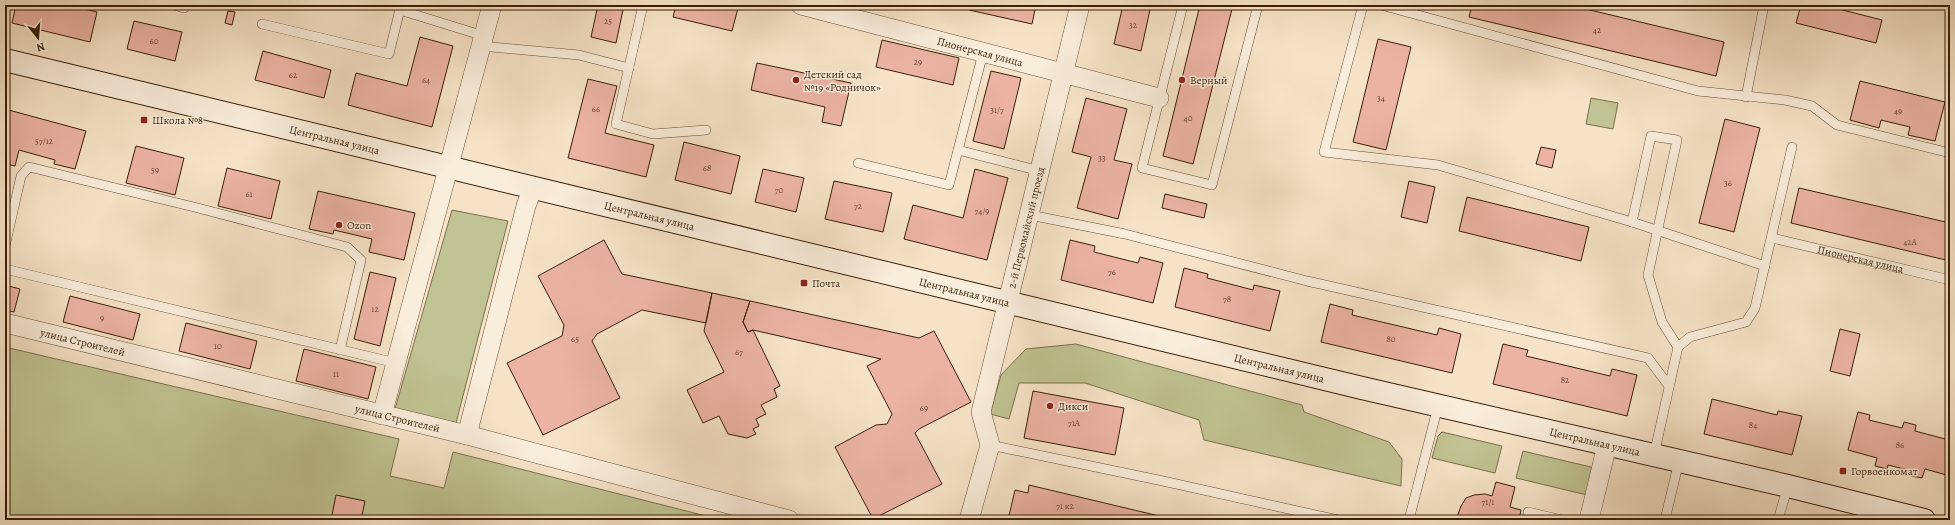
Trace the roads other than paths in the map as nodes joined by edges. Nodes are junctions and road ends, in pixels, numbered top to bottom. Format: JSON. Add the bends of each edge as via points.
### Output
{"nodes":[{"id":1,"x":174,"y":5,"type":"edge"},
{"id":2,"x":492,"y":5,"type":"edge"},
{"id":3,"x":643,"y":5,"type":"edge"},
{"id":4,"x":1080,"y":5,"type":"edge"},
{"id":5,"x":1183,"y":5,"type":"edge"},
{"id":6,"x":1258,"y":5,"type":"edge"},
{"id":7,"x":1363,"y":5,"type":"edge"},
{"id":8,"x":1381,"y":5,"type":"edge"},
{"id":9,"x":1764,"y":5,"type":"edge"},
{"id":10,"x":810,"y":6,"type":"edge"},
{"id":11,"x":401,"y":7,"type":"edge"},
{"id":12,"x":184,"y":8,"type":"dead end"},
{"id":13,"x":262,"y":24,"type":"dead end"},
{"id":14,"x":482,"y":41,"type":"junction"},
{"id":15,"x":983,"y":53,"type":"junction"},
{"id":16,"x":5,"y":60,"type":"edge"},
{"id":17,"x":629,"y":68,"type":"junction"},
{"id":18,"x":1064,"y":74,"type":"junction"},
{"id":19,"x":1746,"y":96,"type":"junction"},
{"id":20,"x":1160,"y":98,"type":"junction"},
{"id":21,"x":706,"y":130,"type":"dead end"},
{"id":22,"x":1792,"y":147,"type":"dead end"},
{"id":23,"x":958,"y":150,"type":"junction"},
{"id":24,"x":1950,"y":153,"type":"edge"},
{"id":25,"x":858,"y":163,"type":"dead end"},
{"id":26,"x":448,"y":166,"type":"junction"},
{"id":27,"x":1040,"y":171,"type":"junction"},
{"id":28,"x":533,"y":187,"type":"junction"},
{"id":29,"x":1030,"y":215,"type":"junction"},
{"id":30,"x":1632,"y":222,"type":"junction"},
{"id":31,"x":1656,"y":231,"type":"junction"},
{"id":32,"x":1772,"y":238,"type":"junction"},
{"id":33,"x":5,"y":246,"type":"edge"},
{"id":34,"x":1765,"y":266,"type":"junction"},
{"id":35,"x":5,"y":269,"type":"edge"},
{"id":36,"x":1950,"y":280,"type":"edge"},
{"id":37,"x":1009,"y":302,"type":"junction"},
{"id":38,"x":5,"y":323,"type":"edge"},
{"id":39,"x":1678,"y":347,"type":"junction"},
{"id":40,"x":340,"y":350,"type":"junction"},
{"id":41,"x":396,"y":363,"type":"junction"},
{"id":42,"x":1669,"y":386,"type":"junction"},
{"id":43,"x":1438,"y":404,"type":"junction"},
{"id":44,"x":382,"y":415,"type":"junction"},
{"id":45,"x":467,"y":435,"type":"junction"},
{"id":46,"x":990,"y":445,"type":"junction"},
{"id":47,"x":1607,"y":445,"type":"junction"},
{"id":48,"x":1654,"y":455,"type":"junction"},
{"id":49,"x":1679,"y":461,"type":"junction"},
{"id":50,"x":1788,"y":486,"type":"junction"},
{"id":51,"x":1528,"y":512,"type":"dead end"},
{"id":52,"x":789,"y":520,"type":"edge"},
{"id":53,"x":969,"y":520,"type":"edge"},
{"id":54,"x":1338,"y":520,"type":"edge"},
{"id":55,"x":1409,"y":520,"type":"edge"},
{"id":56,"x":1562,"y":520,"type":"edge"},
{"id":57,"x":1589,"y":520,"type":"edge"},
{"id":58,"x":1665,"y":520,"type":"edge"},
{"id":59,"x":1778,"y":520,"type":"edge"},
{"id":60,"x":1924,"y":520,"type":"edge"}],
"edges":[{"from":1,"to":12,"type":"lane"},
{"from":2,"to":14,"type":"street"},
{"from":3,"to":17,"type":"lane"},
{"from":4,"to":18,"type":"street","name":"2-й Первомайский проезд"},
{"from":5,"to":20,"type":"lane"},
{"from":6,"to":20,"type":"lane","via":[[1212,185],[1142,168]]},
{"from":7,"to":30,"type":"lane","via":[[1324,152],[1438,165]]},
{"from":8,"to":19,"type":"lane","via":[[1698,91]]},
{"from":9,"to":19,"type":"lane"},
{"from":10,"to":15,"type":"street","name":"Пионерская улица"},
{"from":11,"to":13,"type":"lane","via":[[389,54]]},
{"from":11,"to":14,"type":"lane"},
{"from":14,"to":17,"type":"lane","via":[[578,55]]},
{"from":14,"to":26,"type":"street"},
{"from":15,"to":18,"type":"street","name":"Пионерская улица"},
{"from":15,"to":23,"type":"lane"},
{"from":16,"to":26,"type":"main road","name":"Центральная улица"},
{"from":17,"to":21,"type":"lane","via":[[616,124],[653,134]]},
{"from":18,"to":20,"type":"street","name":"Пионерская улица"},
{"from":18,"to":27,"type":"street","name":"2-й Первомайский проезд"},
{"from":19,"to":24,"type":"lane","via":[[1812,106],[1838,125]]},
{"from":22,"to":32,"type":"lane"},
{"from":23,"to":25,"type":"lane","via":[[949,185]]},
{"from":23,"to":27,"type":"lane"},
{"from":26,"to":28,"type":"main road","name":"Центральная улица"},
{"from":26,"to":41,"type":"street"},
{"from":27,"to":29,"type":"street","name":"2-й Первомайский проезд"},
{"from":28,"to":37,"type":"main road","name":"Центральная улица"},
{"from":28,"to":45,"type":"street"},
{"from":29,"to":37,"type":"street","name":"2-й Первомайский проезд"},
{"from":29,"to":42,"type":"lane","via":[[1125,234],[1307,281],[1648,358]]},
{"from":30,"to":31,"type":"lane"},
{"from":30,"to":31,"type":"lane","via":[[1651,136],[1676,140]]},
{"from":31,"to":34,"type":"lane"},
{"from":31,"to":39,"type":"lane","via":[[1648,275],[1662,322]]},
{"from":32,"to":34,"type":"lane"},
{"from":32,"to":36,"type":"lane","name":"Пионерская улица"},
{"from":33,"to":40,"type":"lane","via":[[21,176],[29,167],[347,247],[361,260]]},
{"from":34,"to":39,"type":"lane","via":[[1755,308],[1746,322],[1690,337]]},
{"from":35,"to":40,"type":"lane"},
{"from":37,"to":43,"type":"main road","name":"Центральная улица","via":[[1362,388]]},
{"from":37,"to":46,"type":"street","name":"2-й Первомайский проезд","via":[[981,412]]},
{"from":38,"to":44,"type":"street","name":"улица Строителей"},
{"from":39,"to":42,"type":"lane"},
{"from":40,"to":41,"type":"lane"},
{"from":41,"to":44,"type":"street"},
{"from":42,"to":48,"type":"lane"},
{"from":43,"to":47,"type":"main road","name":"Центральная улица"},
{"from":43,"to":55,"type":"lane"},
{"from":44,"to":45,"type":"street","name":"улица Строителей"},
{"from":45,"to":52,"type":"street","name":"улица Строителей"},
{"from":46,"to":53,"type":"street"},
{"from":46,"to":54,"type":"lane"},
{"from":47,"to":48,"type":"main road","name":"Центральная улица"},
{"from":47,"to":57,"type":"street"},
{"from":48,"to":49,"type":"main road","name":"Центральная улица"},
{"from":49,"to":50,"type":"main road","name":"Центральная улица"},
{"from":49,"to":58,"type":"lane"},
{"from":50,"to":59,"type":"lane"},
{"from":50,"to":60,"type":"main road","name":"Центральная улица"},
{"from":51,"to":56,"type":"lane"}]}
